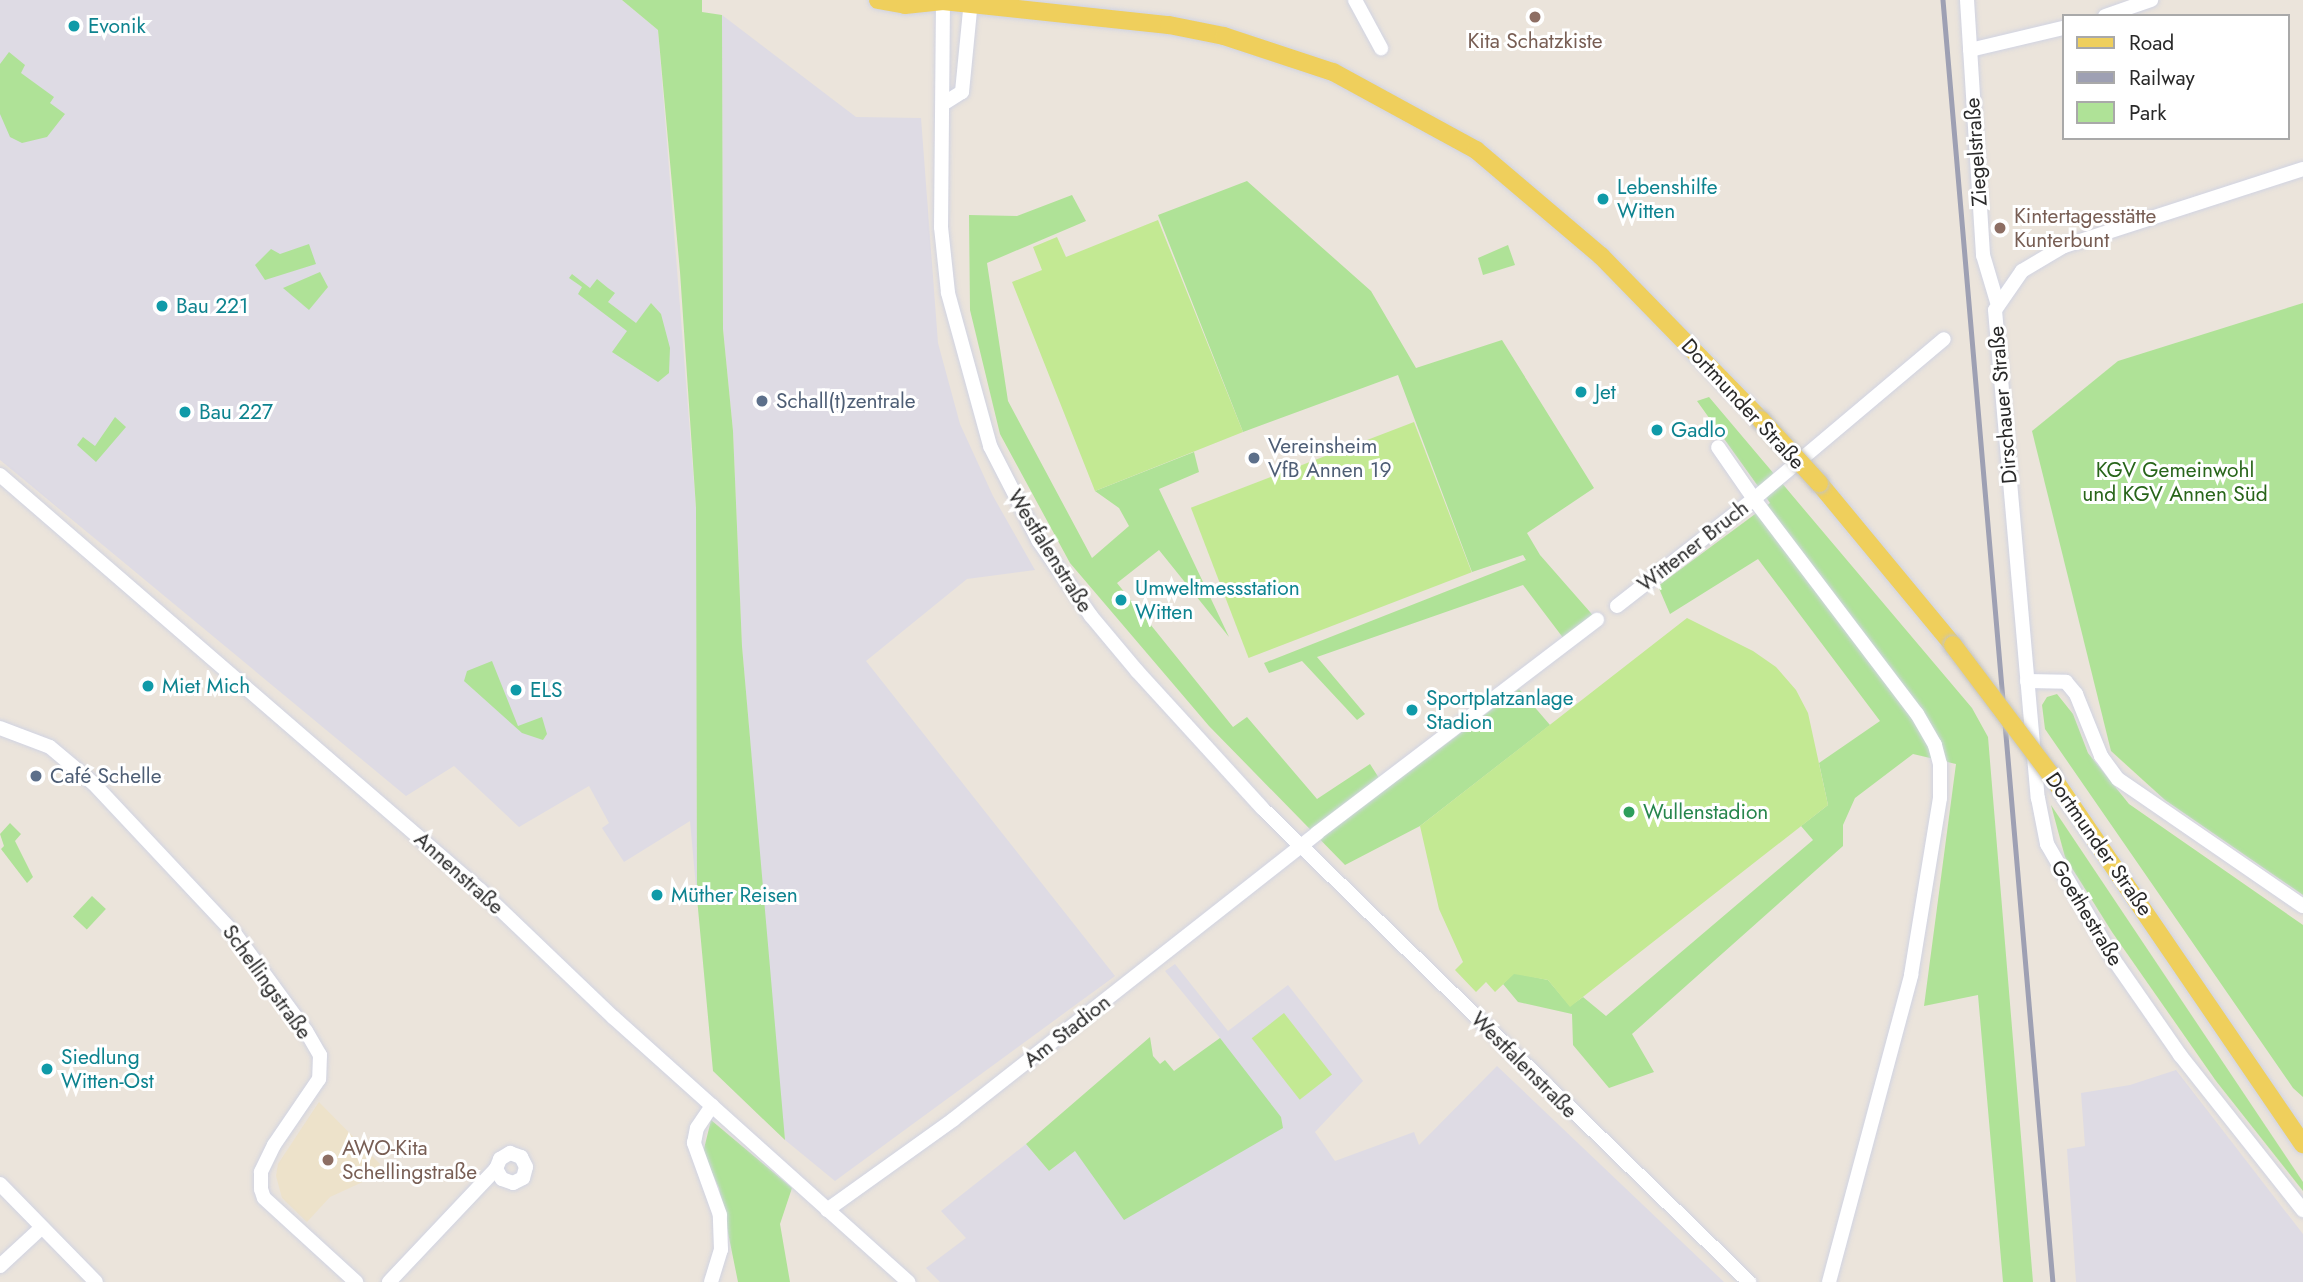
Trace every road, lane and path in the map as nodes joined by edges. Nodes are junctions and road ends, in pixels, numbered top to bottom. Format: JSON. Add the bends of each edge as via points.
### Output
{"nodes":[{"id":1,"x":878,"y":0,"type":"edge"},
{"id":2,"x":942,"y":0,"type":"edge"},
{"id":3,"x":1355,"y":0,"type":"edge"},
{"id":4,"x":1966,"y":0,"type":"edge"},
{"id":5,"x":2151,"y":0,"type":"edge"},
{"id":6,"x":971,"y":3,"type":"edge"},
{"id":7,"x":2111,"y":14,"type":"edge"},
{"id":8,"x":2062,"y":28,"type":"edge"},
{"id":9,"x":1381,"y":48,"type":"dead end"},
{"id":10,"x":1970,"y":50,"type":"junction"},
{"id":11,"x":946,"y":102,"type":"junction"},
{"id":12,"x":2303,"y":169,"type":"edge"},
{"id":13,"x":1997,"y":302,"type":"junction"},
{"id":14,"x":1944,"y":339,"type":"dead end"},
{"id":15,"x":1718,"y":447,"type":"dead end"},
{"id":16,"x":0,"y":475,"type":"edge"},
{"id":17,"x":1754,"y":499,"type":"junction"},
{"id":18,"x":1617,"y":606,"type":"dead end"},
{"id":19,"x":1597,"y":620,"type":"dead end"},
{"id":20,"x":2027,"y":681,"type":"junction"},
{"id":21,"x":0,"y":727,"type":"edge"},
{"id":22,"x":1301,"y":845,"type":"junction"},
{"id":23,"x":2303,"y":906,"type":"edge"},
{"id":24,"x":712,"y":1106,"type":"junction"},
{"id":25,"x":2303,"y":1144,"type":"edge"},
{"id":26,"x":496,"y":1169,"type":"dead end"},
{"id":27,"x":0,"y":1184,"type":"edge"},
{"id":28,"x":827,"y":1210,"type":"junction"},
{"id":29,"x":2303,"y":1210,"type":"edge"},
{"id":30,"x":40,"y":1229,"type":"junction"},
{"id":31,"x":0,"y":1266,"type":"edge"},
{"id":32,"x":96,"y":1282,"type":"edge"},
{"id":33,"x":356,"y":1282,"type":"edge"},
{"id":34,"x":389,"y":1282,"type":"edge"},
{"id":35,"x":711,"y":1282,"type":"edge"},
{"id":36,"x":908,"y":1282,"type":"edge"},
{"id":37,"x":1749,"y":1282,"type":"edge"},
{"id":38,"x":1829,"y":1282,"type":"edge"}],
"edges":[{"from":1,"to":2,"type":"main road","name":"Dortmunder Straße","via":[[905,5]]},
{"from":2,"to":6,"type":"main road","name":"Dortmunder Straße"},
{"from":2,"to":11,"type":"street","name":"Westfalenstraße","via":[[939,90]]},
{"from":3,"to":9,"type":"street"},
{"from":4,"to":10,"type":"street","name":"Ziegelstraße"},
{"from":5,"to":7,"type":"street"},
{"from":6,"to":11,"type":"street","via":[[962,92]]},
{"from":6,"to":25,"type":"main road","name":"Dortmunder Straße","bridge":true,"via":[[1215,34],[1333,72],[1476,150],[1536,198],[1601,256],[1761,420],[1953,645],[2051,775]]},
{"from":8,"to":10,"type":"street"},
{"from":10,"to":13,"type":"street","name":"Ziegelstraße","via":[[1983,255]]},
{"from":11,"to":22,"type":"street","name":"Westfalenstraße","via":[[941,227],[948,293],[977,406],[1008,484],[1044,549],[1091,616],[1174,715]]},
{"from":12,"to":13,"type":"street","name":"Dirschauer Straße","via":[[2064,246],[2022,271]]},
{"from":13,"to":20,"type":"street","name":"Dirschauer Straße"},
{"from":14,"to":17,"type":"street","name":"Wittener Bruch"},
{"from":15,"to":17,"type":"street","name":"Wittener Bruch"},
{"from":16,"to":24,"type":"street","name":"Annenstraße","via":[[480,890]]},
{"from":17,"to":18,"type":"street","name":"Wittener Bruch"},
{"from":17,"to":38,"type":"street","via":[[1917,714],[1940,764],[1940,798],[1911,975]]},
{"from":19,"to":22,"type":"street"},
{"from":20,"to":23,"type":"street","via":[[2066,682],[2076,694],[2101,757],[2118,779]]},
{"from":20,"to":29,"type":"street","name":"Goethestraße","via":[[2038,798],[2055,865],[2180,1055]]},
{"from":21,"to":33,"type":"street","name":"Schellingstraße","via":[[50,747],[94,784],[228,926],[306,1031],[320,1055],[319,1079],[274,1145],[261,1172],[261,1189],[264,1198]]},
{"from":22,"to":28,"type":"street","name":"Am Stadion","via":[[954,1119]]},
{"from":22,"to":37,"type":"street","name":"Westfalenstraße"},
{"from":24,"to":28,"type":"street","name":"Annenstraße"},
{"from":24,"to":35,"type":"street","via":[[697,1128],[694,1143],[696,1159],[711,1183],[720,1215],[721,1250]]},
{"from":26,"to":34,"type":"street"},
{"from":27,"to":30,"type":"street"},
{"from":28,"to":36,"type":"street","name":"Annenstraße"},
{"from":30,"to":31,"type":"street"},
{"from":30,"to":32,"type":"street"}]}
